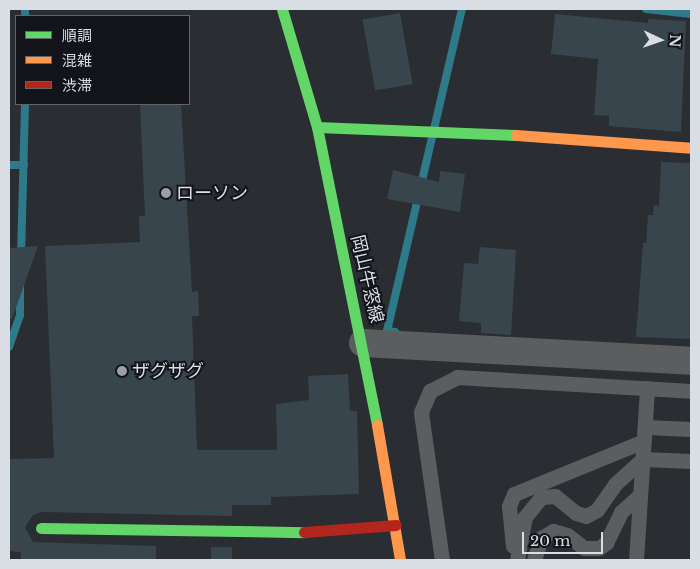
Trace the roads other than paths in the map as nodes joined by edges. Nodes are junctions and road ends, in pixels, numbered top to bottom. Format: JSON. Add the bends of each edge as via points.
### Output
{"nodes":[{"id":1,"x":282,"y":9,"type":"edge"},
{"id":2,"x":317,"y":127,"type":"junction"},
{"id":3,"x":691,"y":148,"type":"edge"},
{"id":4,"x":363,"y":343,"type":"junction"},
{"id":5,"x":691,"y":361,"type":"edge"},
{"id":6,"x":647,"y":388,"type":"junction"},
{"id":7,"x":691,"y":391,"type":"edge"},
{"id":8,"x":691,"y":429,"type":"edge"},
{"id":9,"x":645,"y":434,"type":"junction"},
{"id":10,"x":643,"y":459,"type":"junction"},
{"id":11,"x":691,"y":462,"type":"edge"},
{"id":12,"x":640,"y":495,"type":"junction"},
{"id":13,"x":396,"y":525,"type":"junction"},
{"id":14,"x":41,"y":528,"type":"dead end"},
{"id":15,"x":400,"y":560,"type":"edge"},
{"id":16,"x":442,"y":560,"type":"edge"},
{"id":17,"x":516,"y":560,"type":"edge"},
{"id":18,"x":534,"y":560,"type":"edge"},
{"id":19,"x":636,"y":560,"type":"edge"}],
"edges":[{"from":1,"to":2,"type":"street","name":"岡山牛窓線"},
{"from":2,"to":3,"type":"street","via":[[441,130]]},
{"from":2,"to":4,"type":"street","name":"岡山牛窓線"},
{"from":4,"to":5,"type":"street"},
{"from":4,"to":13,"type":"street","name":"岡山牛窓線"},
{"from":6,"to":7,"type":"lane"},
{"from":6,"to":9,"type":"lane"},
{"from":6,"to":16,"type":"lane","via":[[457,377],[430,391],[421,412]]},
{"from":8,"to":9,"type":"lane"},
{"from":9,"to":10,"type":"lane"},
{"from":9,"to":17,"type":"lane","via":[[514,494],[509,506]]},
{"from":10,"to":11,"type":"lane"},
{"from":10,"to":12,"type":"lane"},
{"from":10,"to":17,"type":"lane","via":[[615,484],[598,510],[586,516],[576,513],[555,496],[535,502],[522,524]]},
{"from":12,"to":18,"type":"lane","via":[[621,512],[606,543],[599,548],[584,548],[567,535],[553,531],[541,538]]},
{"from":12,"to":19,"type":"lane"},
{"from":13,"to":14,"type":"street","via":[[334,533]]},
{"from":13,"to":15,"type":"street","name":"岡山牛窓線"}]}
